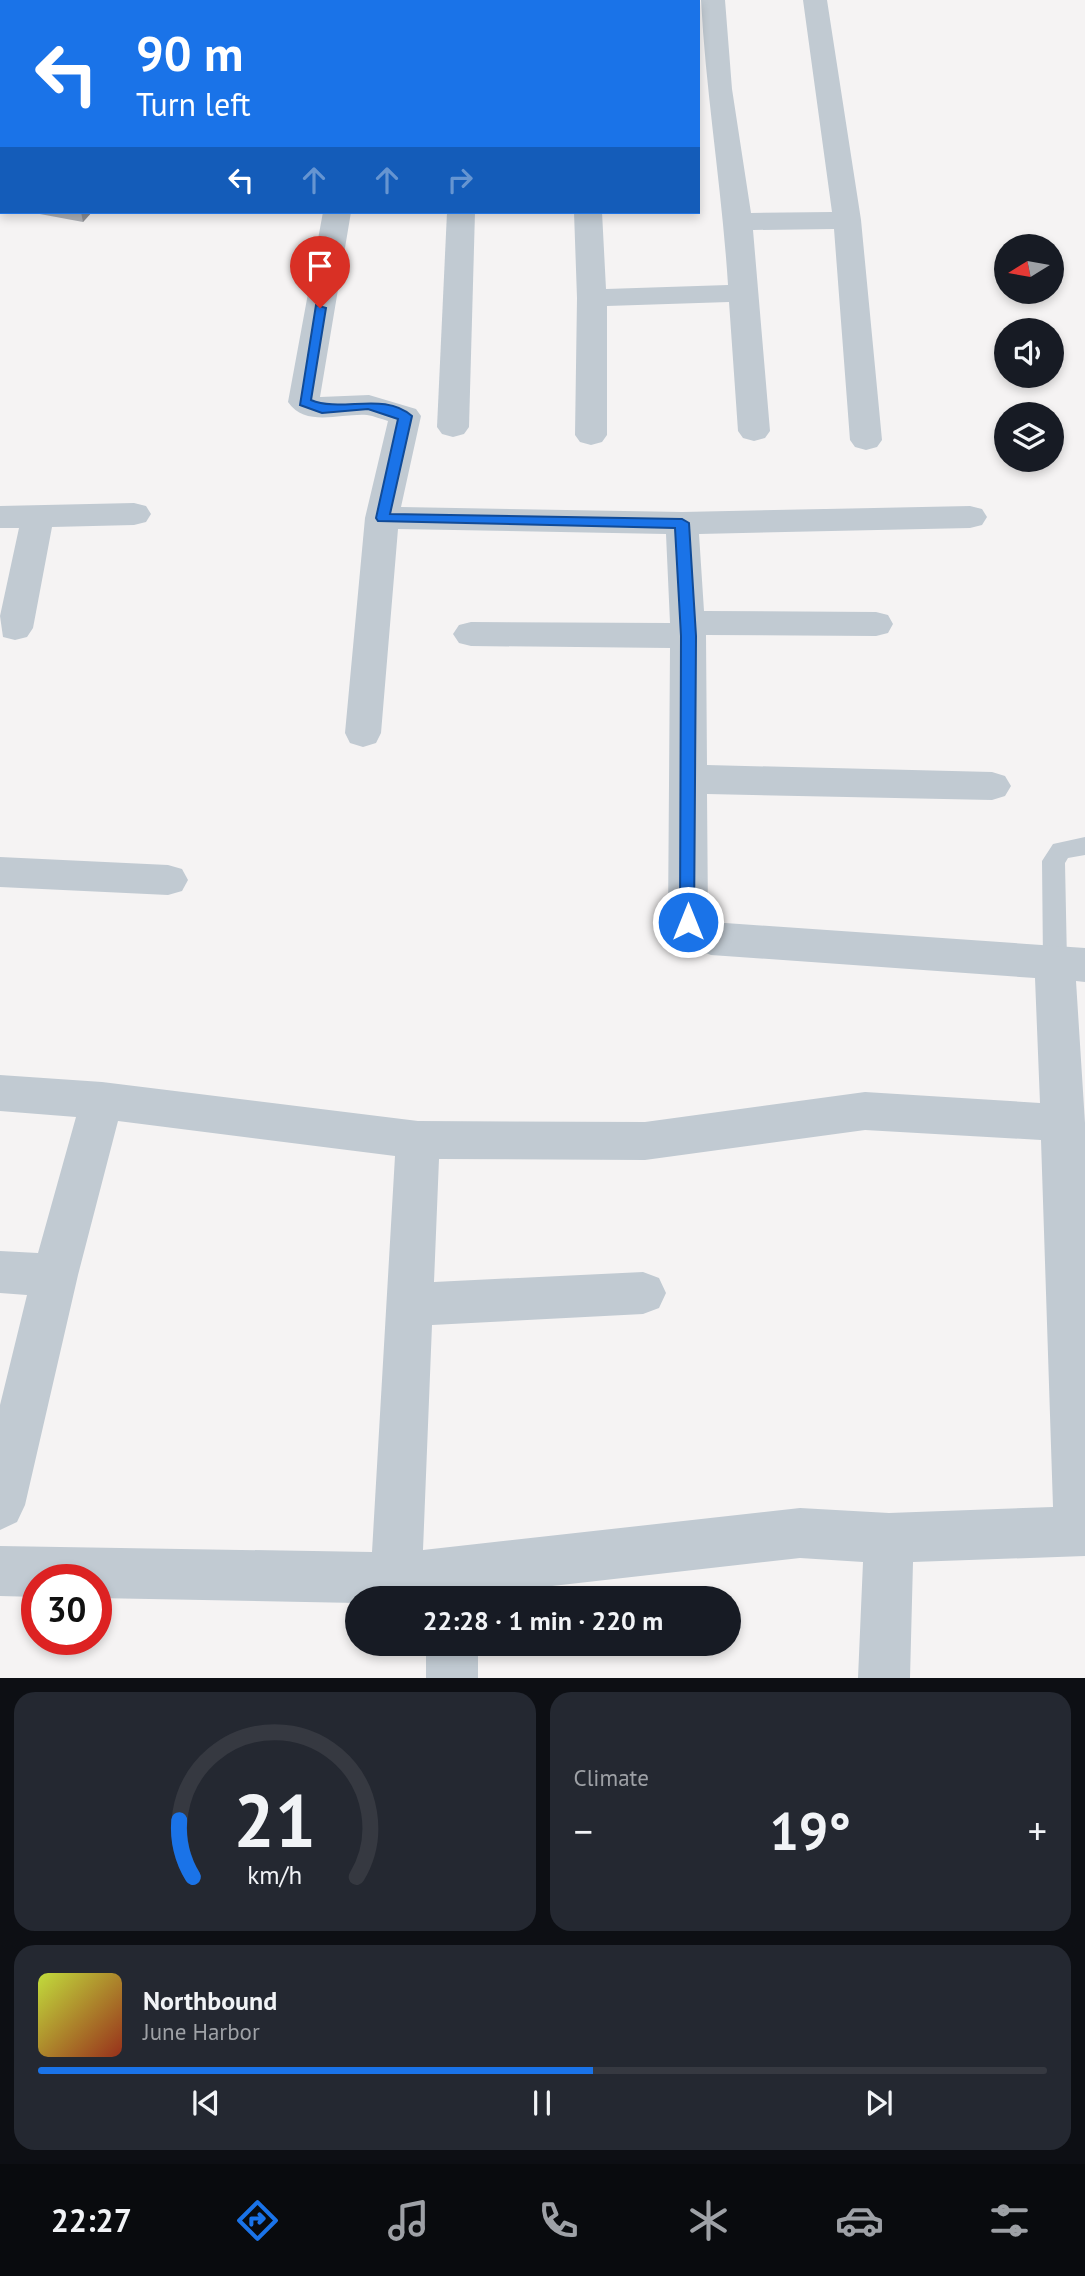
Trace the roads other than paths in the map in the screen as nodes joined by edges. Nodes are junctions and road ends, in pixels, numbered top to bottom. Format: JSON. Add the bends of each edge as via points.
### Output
{"nodes":[{"id":1,"x":713,"y":0,"type":"edge"},
{"id":2,"x":815,"y":0,"type":"edge"},
{"id":3,"x":337,"y":214,"type":"edge"},
{"id":4,"x":461,"y":214,"type":"edge"},
{"id":5,"x":588,"y":214,"type":"edge"},
{"id":6,"x":847,"y":220,"type":"junction"},
{"id":7,"x":738,"y":222,"type":"junction"},
{"id":8,"x":743,"y":293,"type":"junction"},
{"id":9,"x":592,"y":298,"type":"junction"},
{"id":10,"x":453,"y":427,"type":"dead end"},
{"id":11,"x":754,"y":431,"type":"dead end"},
{"id":12,"x":590,"y":435,"type":"dead end"},
{"id":13,"x":866,"y":440,"type":"dead end"},
{"id":14,"x":134,"y":514,"type":"dead end"},
{"id":15,"x":38,"y":516,"type":"junction"},
{"id":16,"x":0,"y":517,"type":"edge"},
{"id":17,"x":971,"y":517,"type":"dead end"},
{"id":18,"x":382,"y":518,"type":"junction"},
{"id":19,"x":682,"y":523,"type":"junction"},
{"id":20,"x":876,"y":624,"type":"dead end"},
{"id":21,"x":15,"y":628,"type":"dead end"},
{"id":22,"x":688,"y":629,"type":"junction"},
{"id":23,"x":471,"y":634,"type":"dead end"},
{"id":24,"x":363,"y":733,"type":"dead end"},
{"id":25,"x":688,"y":779,"type":"junction"},
{"id":26,"x":992,"y":786,"type":"dead end"},
{"id":27,"x":1085,"y":846,"type":"edge"},
{"id":28,"x":0,"y":872,"type":"edge"},
{"id":29,"x":168,"y":880,"type":"dead end"},
{"id":30,"x":1070,"y":964,"type":"edge"},
{"id":31,"x":0,"y":1093,"type":"edge"},
{"id":32,"x":102,"y":1100,"type":"junction"},
{"id":33,"x":1063,"y":1123,"type":"junction"},
{"id":34,"x":418,"y":1140,"type":"junction"},
{"id":35,"x":1075,"y":1174,"type":"edge"},
{"id":36,"x":0,"y":1272,"type":"edge"},
{"id":37,"x":55,"y":1275,"type":"junction"},
{"id":38,"x":643,"y":1293,"type":"dead end"},
{"id":39,"x":408,"y":1305,"type":"junction"},
{"id":40,"x":0,"y":1505,"type":"edge"},
{"id":41,"x":1082,"y":1531,"type":"edge"},
{"id":42,"x":889,"y":1538,"type":"junction"},
{"id":43,"x":0,"y":1572,"type":"edge"},
{"id":44,"x":359,"y":1586,"type":"edge"},
{"id":45,"x":410,"y":1586,"type":"edge"},
{"id":46,"x":424,"y":1586,"type":"edge"},
{"id":47,"x":452,"y":1656,"type":"edge"},
{"id":48,"x":452,"y":1678,"type":"edge"},
{"id":49,"x":884,"y":1678,"type":"edge"}],
"edges":[{"from":1,"to":7,"type":"street","via":[[719,89]]},
{"from":2,"to":6,"type":"street"},
{"from":3,"to":18,"type":"street","via":[[304,402],[322,409],[369,405],[405,416]]},
{"from":4,"to":10,"type":"street"},
{"from":5,"to":9,"type":"street"},
{"from":6,"to":7,"type":"street"},
{"from":6,"to":13,"type":"street"},
{"from":7,"to":8,"type":"street"},
{"from":8,"to":9,"type":"street"},
{"from":8,"to":11,"type":"street"},
{"from":9,"to":12,"type":"street"},
{"from":14,"to":15,"type":"street"},
{"from":15,"to":16,"type":"street"},
{"from":15,"to":21,"type":"street"},
{"from":17,"to":19,"type":"street"},
{"from":18,"to":19,"type":"street"},
{"from":18,"to":24,"type":"street"},
{"from":19,"to":22,"type":"street"},
{"from":20,"to":22,"type":"street"},
{"from":22,"to":23,"type":"street"},
{"from":22,"to":25,"type":"street"},
{"from":25,"to":26,"type":"street"},
{"from":25,"to":30,"type":"street","via":[[688,922],[697,933],[711,939]]},
{"from":27,"to":30,"type":"lane","via":[[1061,850],[1053,861]]},
{"from":28,"to":29,"type":"street"},
{"from":30,"to":33,"type":"street"},
{"from":31,"to":32,"type":"street"},
{"from":32,"to":34,"type":"street"},
{"from":32,"to":37,"type":"street"},
{"from":33,"to":34,"type":"street","via":[[865,1111],[645,1141]]},
{"from":33,"to":35,"type":"street"},
{"from":34,"to":39,"type":"street"},
{"from":35,"to":41,"type":"street"},
{"from":36,"to":37,"type":"street"},
{"from":37,"to":40,"type":"street"},
{"from":38,"to":39,"type":"street"},
{"from":39,"to":45,"type":"street"},
{"from":41,"to":42,"type":"street"},
{"from":42,"to":46,"type":"street","via":[[800,1533]]},
{"from":42,"to":49,"type":"street"},
{"from":43,"to":44,"type":"street"},
{"from":47,"to":48,"type":"street"}]}
